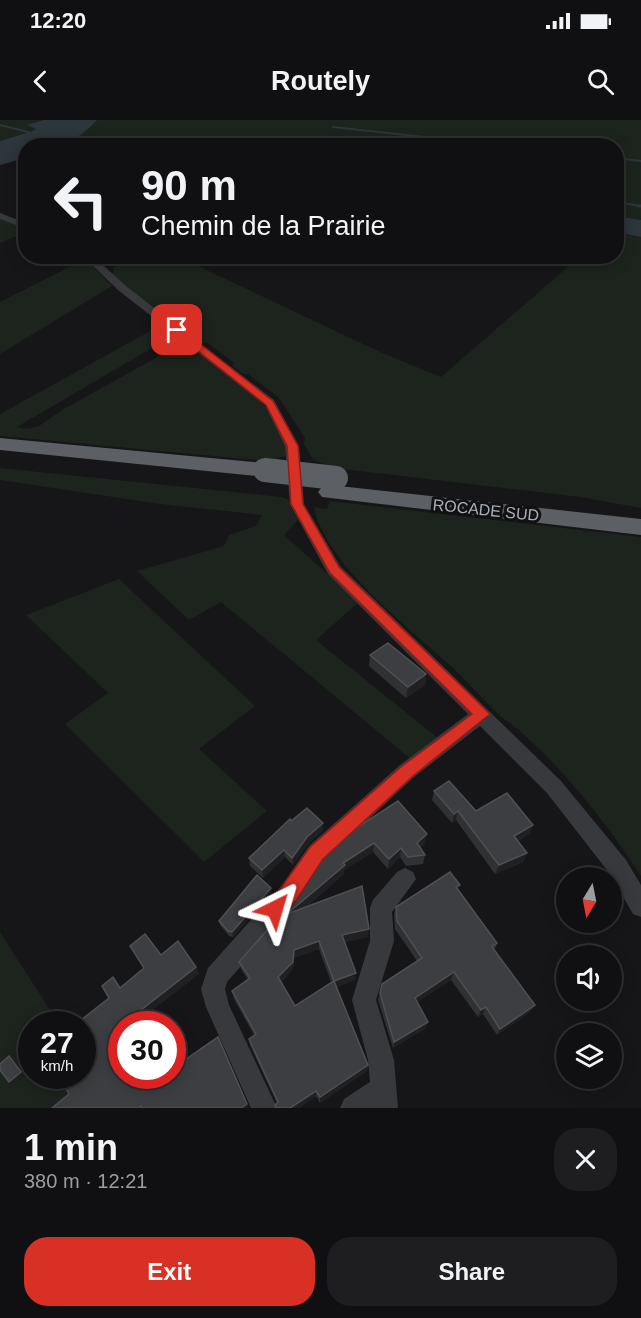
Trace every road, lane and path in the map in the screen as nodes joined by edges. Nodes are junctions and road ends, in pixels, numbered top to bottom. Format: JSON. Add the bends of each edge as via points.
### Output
{"nodes":[{"id":1,"x":0,"y":216,"type":"edge"},
{"id":2,"x":18,"y":223,"type":"edge"},
{"id":3,"x":96,"y":264,"type":"edge"},
{"id":4,"x":0,"y":444,"type":"edge"},
{"id":5,"x":0,"y":460,"type":"edge"},
{"id":6,"x":264,"y":478,"type":"junction"},
{"id":7,"x":333,"y":485,"type":"junction"},
{"id":8,"x":641,"y":516,"type":"edge"},
{"id":9,"x":641,"y":527,"type":"edge"},
{"id":10,"x":482,"y":714,"type":"junction"},
{"id":11,"x":405,"y":879,"type":"dead end"},
{"id":12,"x":641,"y":906,"type":"edge"},
{"id":13,"x":384,"y":1098,"type":"edge"},
{"id":14,"x":264,"y":1108,"type":"edge"},
{"id":15,"x":353,"y":1108,"type":"edge"}],
"edges":[{"from":1,"to":2,"type":"street"},
{"from":3,"to":10,"type":"street","via":[[270,403],[292,446],[297,504],[334,570]]},
{"from":4,"to":6,"type":"highway"},
{"from":5,"to":6,"type":"highway"},
{"from":6,"to":7,"type":"highway"},
{"from":7,"to":8,"type":"highway","name":"ROCADE SUD","via":[[552,503]]},
{"from":7,"to":9,"type":"highway","name":"ROCADE SUD"},
{"from":10,"to":12,"type":"street","via":[[554,787],[618,867]]},
{"from":10,"to":14,"type":"street","via":[[407,771],[317,853],[290,892],[216,976],[213,989],[218,1007]]},
{"from":11,"to":13,"type":"street","via":[[381,908],[382,941],[364,1000],[381,1060]]},
{"from":13,"to":15,"type":"street"}]}
